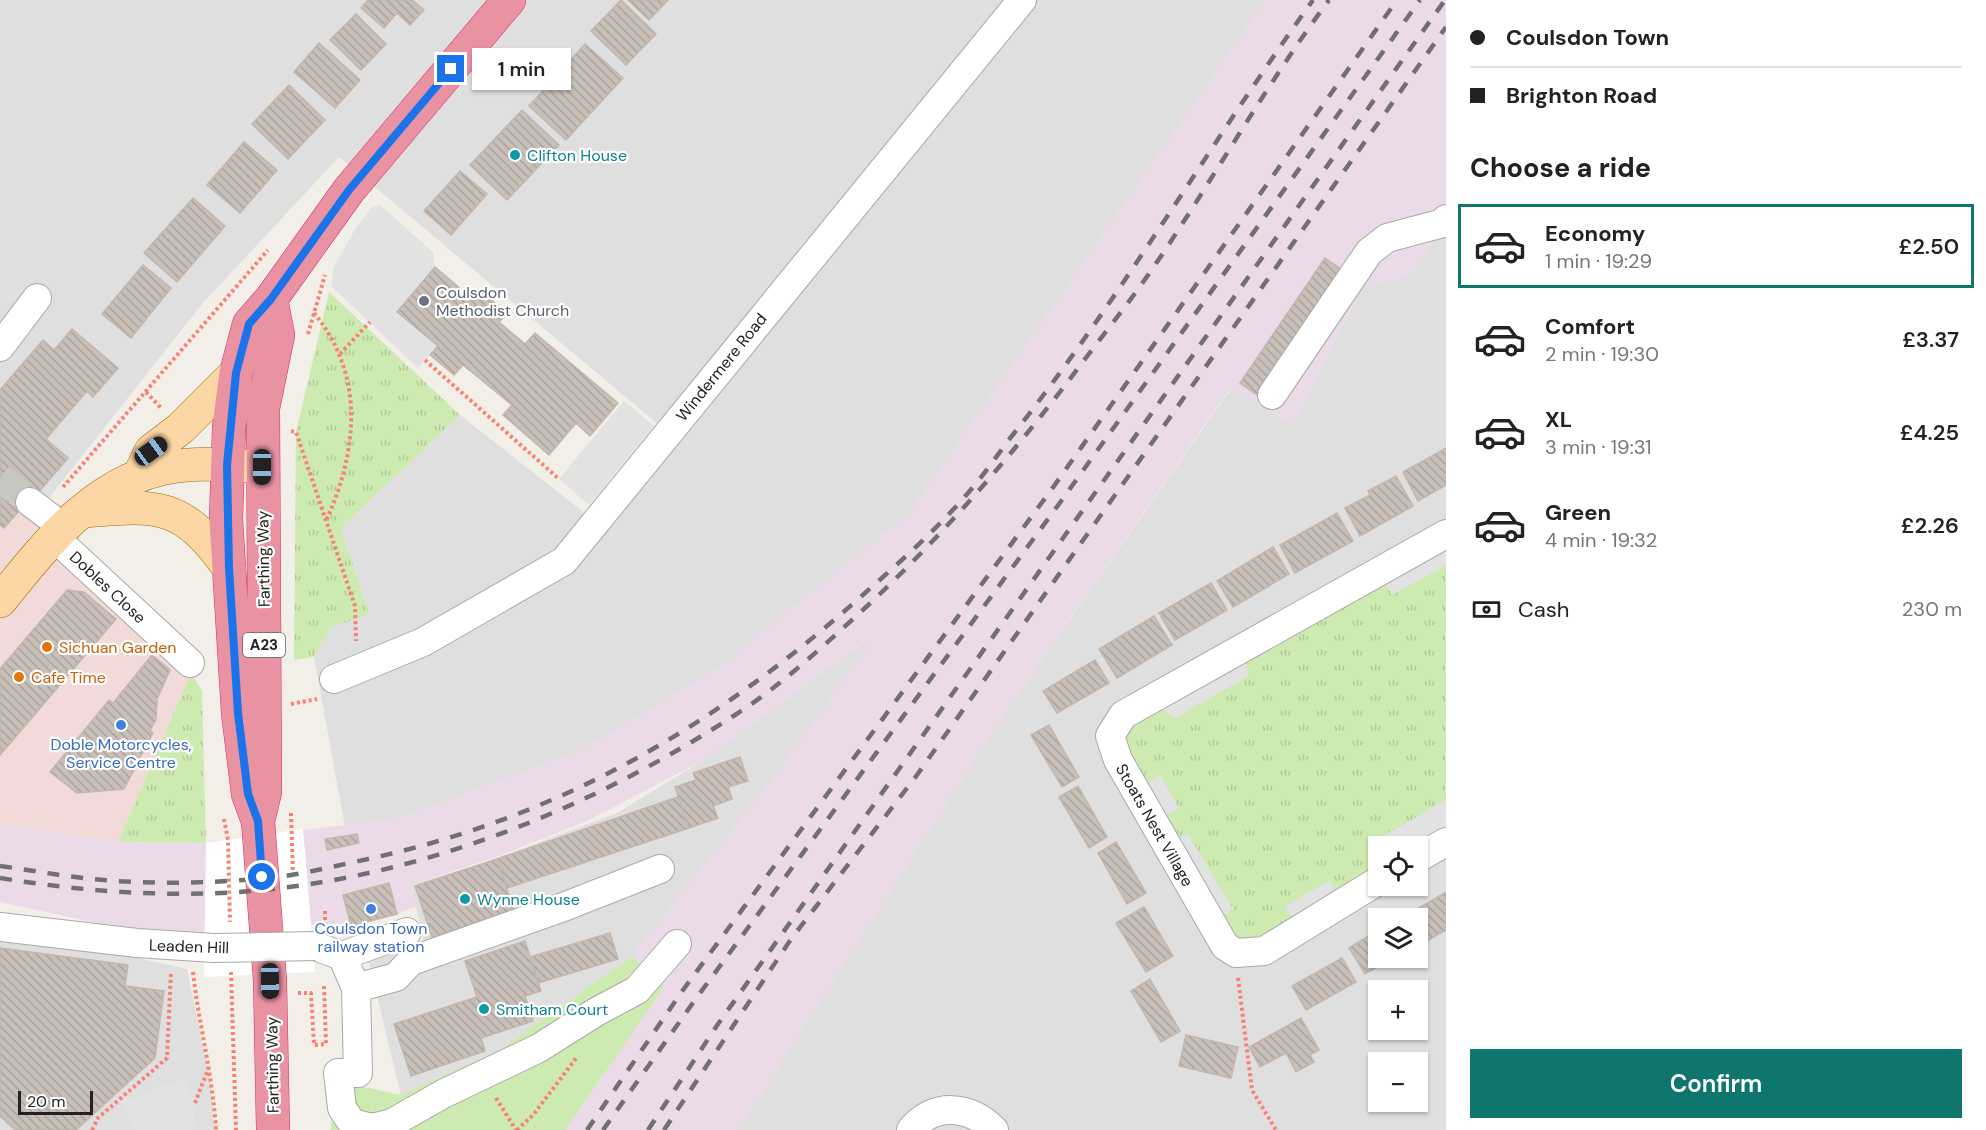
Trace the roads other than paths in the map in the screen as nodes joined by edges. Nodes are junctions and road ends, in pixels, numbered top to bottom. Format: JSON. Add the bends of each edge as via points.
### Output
{"nodes":[{"id":1,"x":509,"y":0,"type":"edge"},
{"id":2,"x":1022,"y":0,"type":"edge"},
{"id":3,"x":1446,"y":219,"type":"edge"},
{"id":4,"x":37,"y":298,"type":"dead end"},
{"id":5,"x":271,"y":299,"type":"junction"},
{"id":6,"x":0,"y":347,"type":"edge"},
{"id":7,"x":236,"y":373,"type":"junction"},
{"id":8,"x":1272,"y":395,"type":"dead end"},
{"id":9,"x":227,"y":465,"type":"junction"},
{"id":10,"x":262,"y":467,"type":"junction"},
{"id":11,"x":139,"y":476,"type":"junction"},
{"id":12,"x":57,"y":519,"type":"junction"},
{"id":13,"x":1446,"y":534,"type":"edge"},
{"id":14,"x":229,"y":568,"type":"junction"},
{"id":15,"x":0,"y":601,"type":"edge"},
{"id":16,"x":190,"y":663,"type":"dead end"},
{"id":17,"x":334,"y":679,"type":"dead end"},
{"id":18,"x":258,"y":821,"type":"junction"},
{"id":19,"x":1446,"y":842,"type":"edge"},
{"id":20,"x":1428,"y":852,"type":"edge"},
{"id":21,"x":660,"y":869,"type":"dead end"},
{"id":22,"x":1368,"y":887,"type":"edge"},
{"id":23,"x":0,"y":927,"type":"edge"},
{"id":24,"x":407,"y":932,"type":"dead end"},
{"id":25,"x":677,"y":944,"type":"dead end"},
{"id":26,"x":342,"y":956,"type":"junction"},
{"id":27,"x":356,"y":988,"type":"junction"},
{"id":28,"x":273,"y":1130,"type":"edge"},
{"id":29,"x":911,"y":1130,"type":"edge"},
{"id":30,"x":994,"y":1130,"type":"edge"}],
"edges":[{"from":1,"to":5,"type":"highway","number":"A23","via":[[349,190]]},
{"from":2,"to":17,"type":"street","name":"Windermere Road","via":[[564,561],[423,642],[361,654]]},
{"from":3,"to":8,"type":"street","via":[[1387,238],[1370,252]]},
{"from":4,"to":6,"type":"street"},
{"from":5,"to":7,"type":"highway","number":"A23","via":[[249,324]]},
{"from":5,"to":10,"type":"highway","name":"Farthing Way","number":"A23","via":[[278,335],[263,408]]},
{"from":7,"to":9,"type":"highway","number":"A23"},
{"from":7,"to":11,"type":"main road","via":[[181,428],[151,451]]},
{"from":9,"to":10,"type":"main road"},
{"from":9,"to":11,"type":"main road","via":[[161,469]]},
{"from":9,"to":14,"type":"highway","name":"Farthing Way","number":"A23"},
{"from":10,"to":18,"type":"highway","name":"Farthing Way","number":"A23","via":[[265,792]]},
{"from":11,"to":12,"type":"main road"},
{"from":12,"to":14,"type":"main road","via":[[154,508],[167,511],[190,524]]},
{"from":12,"to":15,"type":"main road"},
{"from":12,"to":16,"type":"street","name":"Dobles Close"},
{"from":13,"to":22,"type":"street","name":"Stoats Nest Village","via":[[1123,715],[1110,735],[1118,760],[1166,846],[1225,946],[1236,953],[1264,951]]},
{"from":14,"to":18,"type":"highway","name":"Farthing Way","number":"A23","via":[[238,713],[248,794]]},
{"from":18,"to":28,"type":"highway","name":"Farthing Way","number":"A23","via":[[270,981]]},
{"from":19,"to":20,"type":"street"},
{"from":21,"to":27,"type":"street","via":[[411,961],[396,977]]},
{"from":23,"to":26,"type":"street","name":"Leaden Hill","bridge":true,"via":[[208,948],[315,946]]},
{"from":24,"to":26,"type":"street"},
{"from":25,"to":27,"type":"street","via":[[637,990],[539,1048],[392,1123],[372,1128],[352,1123],[342,1108],[338,1073],[358,1073]]},
{"from":26,"to":27,"type":"street"},
{"from":29,"to":30,"type":"street","via":[[919,1120],[943,1110],[965,1110],[985,1120]]}]}
